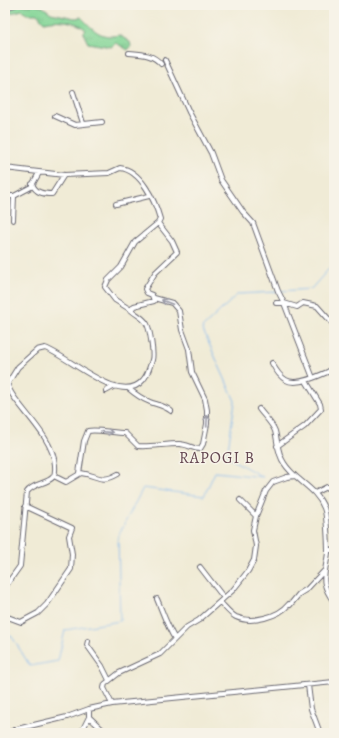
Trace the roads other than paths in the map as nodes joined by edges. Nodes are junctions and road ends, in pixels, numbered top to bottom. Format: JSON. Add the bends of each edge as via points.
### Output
{"nodes":[{"id":1,"x":15,"y":5,"type":"edge"},
{"id":2,"x":5,"y":8,"type":"edge"},
{"id":3,"x":129,"y":54,"type":"dead end"},
{"id":4,"x":165,"y":60,"type":"dead end"},
{"id":5,"x":161,"y":64,"type":"dead end"},
{"id":6,"x":73,"y":92,"type":"dead end"},
{"id":7,"x":55,"y":116,"type":"dead end"},
{"id":8,"x":102,"y":122,"type":"dead end"},
{"id":9,"x":83,"y":123,"type":"junction"},
{"id":10,"x":5,"y":168,"type":"edge"},
{"id":11,"x":39,"y":173,"type":"junction"},
{"id":12,"x":64,"y":175,"type":"junction"},
{"id":13,"x":32,"y":184,"type":"junction"},
{"id":14,"x":5,"y":196,"type":"edge"},
{"id":15,"x":14,"y":196,"type":"junction"},
{"id":16,"x":149,"y":196,"type":"junction"},
{"id":17,"x":116,"y":204,"type":"dead end"},
{"id":18,"x":13,"y":220,"type":"dead end"},
{"id":19,"x":158,"y":223,"type":"junction"},
{"id":20,"x":154,"y":298,"type":"junction"},
{"id":21,"x":276,"y":303,"type":"dead end"},
{"id":22,"x":284,"y":303,"type":"junction"},
{"id":23,"x":131,"y":310,"type":"junction"},
{"id":24,"x":334,"y":325,"type":"edge"},
{"id":25,"x":272,"y":363,"type":"dead end"},
{"id":26,"x":334,"y":369,"type":"edge"},
{"id":27,"x":329,"y":371,"type":"junction"},
{"id":28,"x":334,"y":376,"type":"edge"},
{"id":29,"x":313,"y":378,"type":"junction"},
{"id":30,"x":306,"y":381,"type":"junction"},
{"id":31,"x":114,"y":386,"type":"junction"},
{"id":32,"x":128,"y":388,"type":"junction"},
{"id":33,"x":106,"y":391,"type":"dead end"},
{"id":34,"x":259,"y":409,"type":"dead end"},
{"id":35,"x":171,"y":411,"type":"dead end"},
{"id":36,"x":277,"y":446,"type":"junction"},
{"id":37,"x":79,"y":473,"type":"junction"},
{"id":38,"x":118,"y":474,"type":"dead end"},
{"id":39,"x":54,"y":476,"type":"junction"},
{"id":40,"x":295,"y":476,"type":"junction"},
{"id":41,"x":334,"y":487,"type":"edge"},
{"id":42,"x":315,"y":493,"type":"junction"},
{"id":43,"x":240,"y":500,"type":"dead end"},
{"id":44,"x":25,"y":506,"type":"junction"},
{"id":45,"x":256,"y":516,"type":"junction"},
{"id":46,"x":328,"y":550,"type":"junction"},
{"id":47,"x":334,"y":550,"type":"edge"},
{"id":48,"x":200,"y":566,"type":"dead end"},
{"id":49,"x":324,"y":571,"type":"junction"},
{"id":50,"x":5,"y":587,"type":"edge"},
{"id":51,"x":224,"y":598,"type":"junction"},
{"id":52,"x":157,"y":599,"type":"dead end"},
{"id":53,"x":220,"y":602,"type":"junction"},
{"id":54,"x":334,"y":602,"type":"edge"},
{"id":55,"x":5,"y":616,"type":"edge"},
{"id":56,"x":175,"y":639,"type":"junction"},
{"id":57,"x":88,"y":641,"type":"dead end"},
{"id":58,"x":109,"y":680,"type":"junction"},
{"id":59,"x":334,"y":682,"type":"edge"},
{"id":60,"x":308,"y":685,"type":"junction"},
{"id":61,"x":112,"y":704,"type":"junction"},
{"id":62,"x":89,"y":709,"type":"junction"},
{"id":63,"x":89,"y":717,"type":"junction"},
{"id":64,"x":8,"y":733,"type":"edge"},
{"id":65,"x":81,"y":733,"type":"edge"},
{"id":66,"x":106,"y":733,"type":"edge"},
{"id":67,"x":320,"y":733,"type":"edge"}],
"edges":[{"from":1,"to":2,"type":"street"},
{"from":3,"to":5,"type":"street","via":[[146,55],[157,59]]},
{"from":4,"to":22,"type":"street","via":[[211,153],[221,180],[253,223]]},
{"from":6,"to":9,"type":"street"},
{"from":7,"to":9,"type":"street","via":[[75,125]]},
{"from":8,"to":9,"type":"street"},
{"from":10,"to":11,"type":"street"},
{"from":11,"to":12,"type":"street"},
{"from":11,"to":13,"type":"street"},
{"from":12,"to":13,"type":"street","via":[[52,194],[41,193],[34,189]]},
{"from":12,"to":16,"type":"street","via":[[109,173],[123,168],[136,175]]},
{"from":13,"to":15,"type":"street"},
{"from":14,"to":15,"type":"street"},
{"from":15,"to":18,"type":"street"},
{"from":16,"to":17,"type":"street"},
{"from":16,"to":19,"type":"street","via":[[159,216]]},
{"from":19,"to":20,"type":"street","via":[[177,252],[154,273],[145,289]]},
{"from":19,"to":23,"type":"street","via":[[135,242],[121,267],[108,280],[105,287],[116,300]]},
{"from":20,"to":23,"type":"street","via":[[152,302],[134,306]]},
{"from":37,"to":20,"type":"street","one_way":true,"via":[[84,441],[91,430],[125,433],[138,446],[180,444],[190,445],[197,450],[203,444],[207,424],[206,405],[192,372],[179,311],[172,303]]},
{"from":21,"to":22,"type":"street"},
{"from":22,"to":24,"type":"street","via":[[296,307],[303,303],[312,304]]},
{"from":22,"to":29,"type":"street"},
{"from":23,"to":32,"type":"street","via":[[147,325],[154,355],[143,381]]},
{"from":25,"to":30,"type":"street","via":[[286,380]]},
{"from":26,"to":27,"type":"street"},
{"from":27,"to":28,"type":"street"},
{"from":27,"to":29,"type":"street"},
{"from":29,"to":30,"type":"street"},
{"from":30,"to":36,"type":"street","via":[[321,409],[305,426]]},
{"from":31,"to":32,"type":"street"},
{"from":31,"to":33,"type":"street"},
{"from":31,"to":39,"type":"street","via":[[45,348],[37,350],[18,367],[7,386],[42,431],[52,449],[55,462]]},
{"from":32,"to":35,"type":"street","via":[[136,395]]},
{"from":34,"to":36,"type":"street","via":[[274,430]]},
{"from":36,"to":40,"type":"street","via":[[283,462]]},
{"from":37,"to":38,"type":"street","via":[[98,479],[108,479]]},
{"from":37,"to":39,"type":"street","via":[[66,482]]},
{"from":39,"to":44,"type":"street","via":[[29,490]]},
{"from":40,"to":42,"type":"street"},
{"from":40,"to":45,"type":"street","via":[[287,476],[271,484]]},
{"from":41,"to":42,"type":"street","via":[[327,487]]},
{"from":42,"to":46,"type":"street","via":[[326,514]]},
{"from":43,"to":45,"type":"street"},
{"from":44,"to":50,"type":"street","via":[[20,566]]},
{"from":44,"to":55,"type":"street","via":[[72,528],[69,536],[71,569],[38,613],[21,622]]},
{"from":45,"to":51,"type":"street","via":[[253,530],[256,546],[254,560],[248,571]]},
{"from":46,"to":47,"type":"street"},
{"from":46,"to":49,"type":"street"},
{"from":48,"to":51,"type":"street"},
{"from":49,"to":53,"type":"street","via":[[279,613],[243,620]]},
{"from":49,"to":54,"type":"street","via":[[324,587]]},
{"from":51,"to":53,"type":"street"},
{"from":52,"to":56,"type":"street","via":[[165,623]]},
{"from":53,"to":56,"type":"street"},
{"from":56,"to":58,"type":"street","via":[[160,654]]},
{"from":57,"to":58,"type":"street","via":[[88,647]]},
{"from":58,"to":61,"type":"street","via":[[104,684],[104,688]]},
{"from":59,"to":60,"type":"street"},
{"from":60,"to":61,"type":"street"},
{"from":60,"to":67,"type":"street","via":[[311,709]]},
{"from":61,"to":62,"type":"street"},
{"from":62,"to":63,"type":"street"},
{"from":62,"to":64,"type":"street"},
{"from":63,"to":65,"type":"street"},
{"from":63,"to":66,"type":"street"}]}
